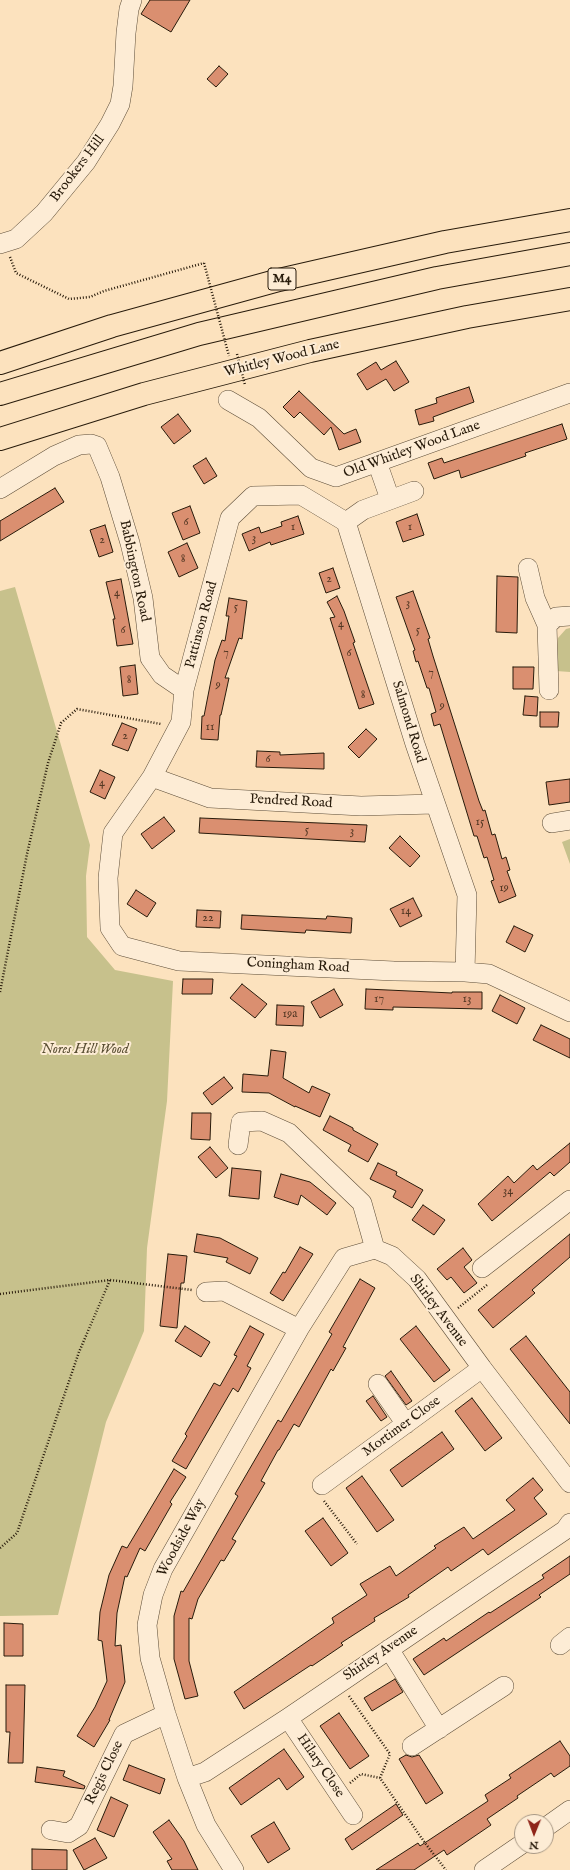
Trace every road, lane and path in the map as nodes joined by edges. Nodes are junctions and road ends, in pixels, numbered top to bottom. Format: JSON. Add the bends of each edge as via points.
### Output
{"nodes":[{"id":1,"x":132,"y":0,"type":"edge"},
{"id":2,"x":570,"y":220,"type":"edge"},
{"id":3,"x":5,"y":251,"type":"edge"},
{"id":4,"x":570,"y":254,"type":"edge"},
{"id":5,"x":570,"y":299,"type":"edge"},
{"id":6,"x":237,"y":354,"type":"dead end"},
{"id":7,"x":229,"y":356,"type":"dead end"},
{"id":8,"x":0,"y":362,"type":"edge"},
{"id":9,"x":245,"y":385,"type":"dead end"},
{"id":10,"x":570,"y":393,"type":"edge"},
{"id":11,"x":0,"y":394,"type":"edge"},
{"id":12,"x":228,"y":400,"type":"dead end"},
{"id":13,"x":0,"y":440,"type":"edge"},
{"id":14,"x":377,"y":462,"type":"junction"},
{"id":15,"x":0,"y":489,"type":"edge"},
{"id":16,"x":414,"y":491,"type":"dead end"},
{"id":17,"x":390,"y":499,"type":"junction"},
{"id":18,"x":346,"y":522,"type":"junction"},
{"id":19,"x":528,"y":568,"type":"dead end"},
{"id":20,"x":570,"y":616,"type":"edge"},
{"id":21,"x":547,"y":625,"type":"junction"},
{"id":22,"x":184,"y":690,"type":"junction"},
{"id":23,"x":549,"y":690,"type":"dead end"},
{"id":24,"x":178,"y":727,"type":"junction"},
{"id":25,"x":152,"y":776,"type":"junction"},
{"id":26,"x":434,"y":804,"type":"junction"},
{"id":27,"x":112,"y":847,"type":"joint"},
{"id":28,"x":465,"y":972,"type":"junction"},
{"id":29,"x":0,"y":992,"type":"edge"},
{"id":30,"x":570,"y":1012,"type":"edge"},
{"id":31,"x":238,"y":1145,"type":"dead end"},
{"id":32,"x":570,"y":1200,"type":"edge"},
{"id":33,"x":376,"y":1249,"type":"junction"},
{"id":34,"x":485,"y":1277,"type":"joint"},
{"id":35,"x":110,"y":1280,"type":"junction"},
{"id":36,"x":206,"y":1292,"type":"joint"},
{"id":37,"x":0,"y":1294,"type":"edge"},
{"id":38,"x":453,"y":1311,"type":"dead end"},
{"id":39,"x":299,"y":1329,"type":"junction"},
{"id":40,"x":482,"y":1368,"type":"junction"},
{"id":41,"x":378,"y":1384,"type":"dead end"},
{"id":42,"x":406,"y":1424,"type":"junction"},
{"id":43,"x":570,"y":1483,"type":"edge"},
{"id":44,"x":322,"y":1485,"type":"joint"},
{"id":45,"x":568,"y":1530,"type":"edge"},
{"id":46,"x":357,"y":1544,"type":"dead end"},
{"id":47,"x":0,"y":1548,"type":"edge"},
{"id":48,"x":389,"y":1649,"type":"junction"},
{"id":49,"x":340,"y":1682,"type":"junction"},
{"id":50,"x":504,"y":1686,"type":"dead end"},
{"id":51,"x":166,"y":1714,"type":"junction"},
{"id":52,"x":288,"y":1718,"type":"junction"},
{"id":53,"x":439,"y":1729,"type":"junction"},
{"id":54,"x":412,"y":1746,"type":"dead end"},
{"id":55,"x":187,"y":1778,"type":"junction"},
{"id":56,"x":380,"y":1778,"type":"junction"},
{"id":57,"x":338,"y":1793,"type":"junction"},
{"id":58,"x":570,"y":1810,"type":"edge"},
{"id":59,"x":353,"y":1815,"type":"dead end"},
{"id":60,"x":554,"y":1821,"type":"edge"},
{"id":61,"x":51,"y":1830,"type":"dead end"},
{"id":62,"x":514,"y":1849,"type":"edge"},
{"id":63,"x":234,"y":1870,"type":"edge"},
{"id":64,"x":446,"y":1870,"type":"edge"},
{"id":65,"x":484,"y":1870,"type":"edge"}],
"edges":[{"from":1,"to":3,"type":"street","name":"Brookers Hill","via":[[126,33],[120,104],[110,124],[86,162],[44,213]]},
{"from":2,"to":8,"type":"main road","number":"M4","via":[[445,242],[279,280],[112,326]]},
{"from":3,"to":7,"type":"path","bridge":true,"via":[[16,272],[69,299],[90,297],[204,263]]},
{"from":4,"to":11,"type":"main road","number":"M4","via":[[437,278],[199,334]]},
{"from":5,"to":13,"type":"main road","name":"Whitley Wood Lane","via":[[460,318],[310,351],[144,394]]},
{"from":6,"to":9,"type":"path","bridge":true},
{"from":10,"to":14,"type":"street","name":"Old Whitley Wood Lane"},
{"from":12,"to":14,"type":"street","name":"Old Whitley Wood Lane","via":[[259,418],[311,468],[336,476]]},
{"from":14,"to":17,"type":"street"},
{"from":15,"to":22,"type":"street","name":"Babbington Road","via":[[54,456],[78,445],[97,446],[124,520],[143,598],[150,658],[162,675]]},
{"from":16,"to":17,"type":"street"},
{"from":17,"to":18,"type":"street","via":[[363,510]]},
{"from":18,"to":22,"type":"street","name":"Pattinson Road","via":[[301,495],[253,496],[230,518]]},
{"from":18,"to":26,"type":"street","name":"Salmond Road"},
{"from":19,"to":21,"type":"street","via":[[535,598]]},
{"from":20,"to":21,"type":"street","via":[[556,617]]},
{"from":21,"to":23,"type":"street"},
{"from":22,"to":24,"type":"street","name":"Pattinson Road"},
{"from":24,"to":25,"type":"street","name":"Pattinson Road"},
{"from":24,"to":29,"type":"path","via":[[77,709],[61,724],[48,763],[27,854]]},
{"from":25,"to":26,"type":"street","name":"Pendred Road","via":[[210,798],[360,806]]},
{"from":25,"to":27,"type":"street","name":"Pattinson Road","via":[[113,833]]},
{"from":26,"to":28,"type":"street","name":"Salmond Road","via":[[467,895]]},
{"from":27,"to":28,"type":"street","name":"Coningham Road","via":[[108,878],[110,928],[122,946],[179,961]]},
{"from":28,"to":30,"type":"street","name":"Coningham Road","via":[[489,974]]},
{"from":31,"to":33,"type":"street","via":[[241,1122],[262,1121],[289,1133],[362,1203]]},
{"from":32,"to":34,"type":"street"},
{"from":33,"to":39,"type":"street","name":"Woodside Way","via":[[344,1258]]},
{"from":33,"to":40,"type":"street","name":"Shirley Avenue","via":[[392,1256],[417,1278]]},
{"from":34,"to":38,"type":"path"},
{"from":35,"to":36,"type":"path"},
{"from":35,"to":37,"type":"path"},
{"from":35,"to":47,"type":"path","via":[[79,1352],[17,1533]]},
{"from":36,"to":39,"type":"street","via":[[224,1291]]},
{"from":39,"to":51,"type":"street","name":"Woodside Way","via":[[163,1569],[153,1595],[147,1625],[150,1658]]},
{"from":40,"to":42,"type":"street","name":"Mortimer Close"},
{"from":40,"to":43,"type":"street","name":"Shirley Avenue"},
{"from":41,"to":42,"type":"street"},
{"from":42,"to":44,"type":"street","name":"Mortimer Close"},
{"from":44,"to":46,"type":"path","via":[[324,1501]]},
{"from":45,"to":48,"type":"street","name":"Shirley Avenue"},
{"from":48,"to":49,"type":"street","name":"Shirley Avenue"},
{"from":48,"to":53,"type":"street"},
{"from":49,"to":52,"type":"street","name":"Shirley Avenue"},
{"from":49,"to":56,"type":"path","via":[[390,1754]]},
{"from":50,"to":53,"type":"street"},
{"from":51,"to":55,"type":"street","name":"Woodside Way"},
{"from":51,"to":61,"type":"street","name":"Regis Close","via":[[124,1734],[79,1826],[68,1833]]},
{"from":52,"to":55,"type":"street","name":"Shirley Avenue","via":[[205,1772]]},
{"from":52,"to":57,"type":"street","name":"Hilary Close"},
{"from":53,"to":54,"type":"street"},
{"from":55,"to":63,"type":"street","name":"Woodside Way","via":[[206,1825]]},
{"from":56,"to":57,"type":"path","via":[[361,1774]]},
{"from":56,"to":64,"type":"path"},
{"from":57,"to":59,"type":"street","name":"Hilary Close"},
{"from":58,"to":60,"type":"street"},
{"from":62,"to":65,"type":"street"}]}
